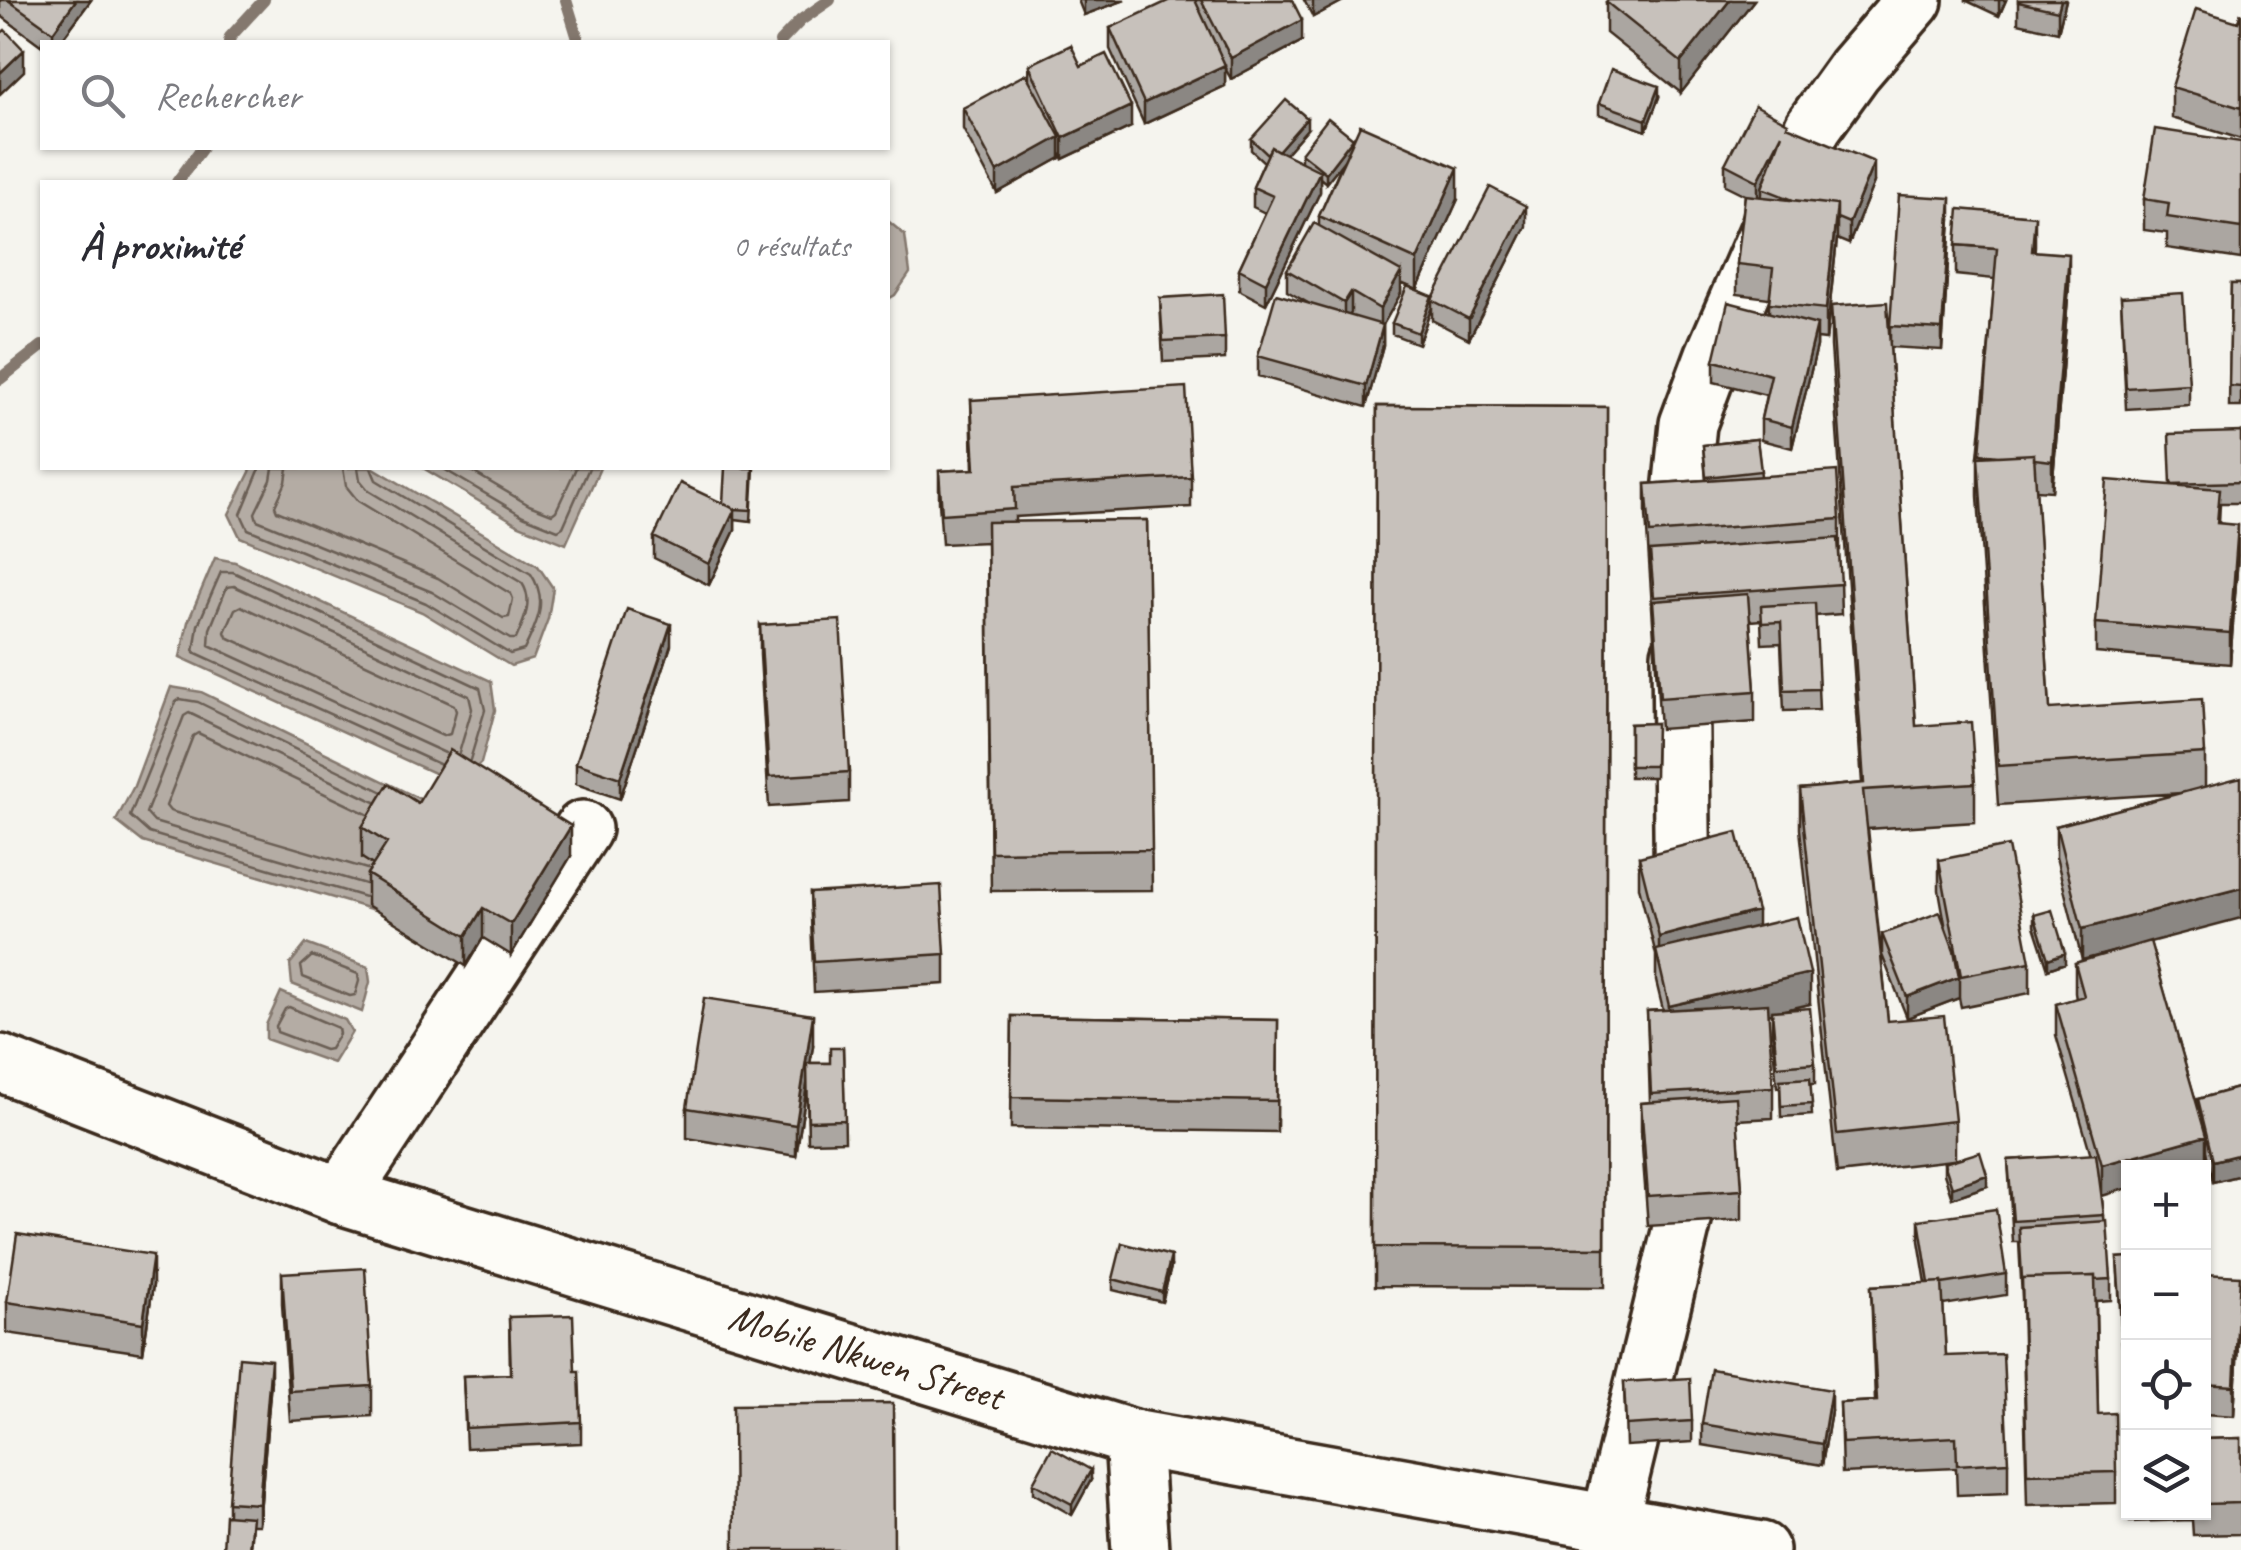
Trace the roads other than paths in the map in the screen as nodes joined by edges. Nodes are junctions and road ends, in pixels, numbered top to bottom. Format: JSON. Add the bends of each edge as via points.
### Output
{"nodes":[{"id":1,"x":1914,"y":0,"type":"edge"},
{"id":2,"x":582,"y":829,"type":"dead end"},
{"id":3,"x":1683,"y":972,"type":"edge"},
{"id":4,"x":0,"y":1063,"type":"edge"},
{"id":5,"x":1684,"y":1092,"type":"edge"},
{"id":6,"x":340,"y":1196,"type":"junction"},
{"id":7,"x":1133,"y":1438,"type":"junction"},
{"id":8,"x":1610,"y":1521,"type":"junction"},
{"id":9,"x":1140,"y":1550,"type":"edge"},
{"id":10,"x":1761,"y":1550,"type":"edge"}],
"edges":[{"from":1,"to":3,"type":"main road","via":[[1812,127],[1688,424],[1679,512]]},
{"from":2,"to":6,"type":"main road"},
{"from":4,"to":6,"type":"main road","name":"Mobile Nkwen Street"},
{"from":5,"to":8,"type":"main road","via":[[1686,1212]]},
{"from":6,"to":7,"type":"main road","name":"Mobile Nkwen Street"},
{"from":7,"to":8,"type":"main road","name":"Mobile Nkwen Street"},
{"from":7,"to":9,"type":"main road"},
{"from":8,"to":10,"type":"main road","name":"Mobile Nkwen Street"}]}
